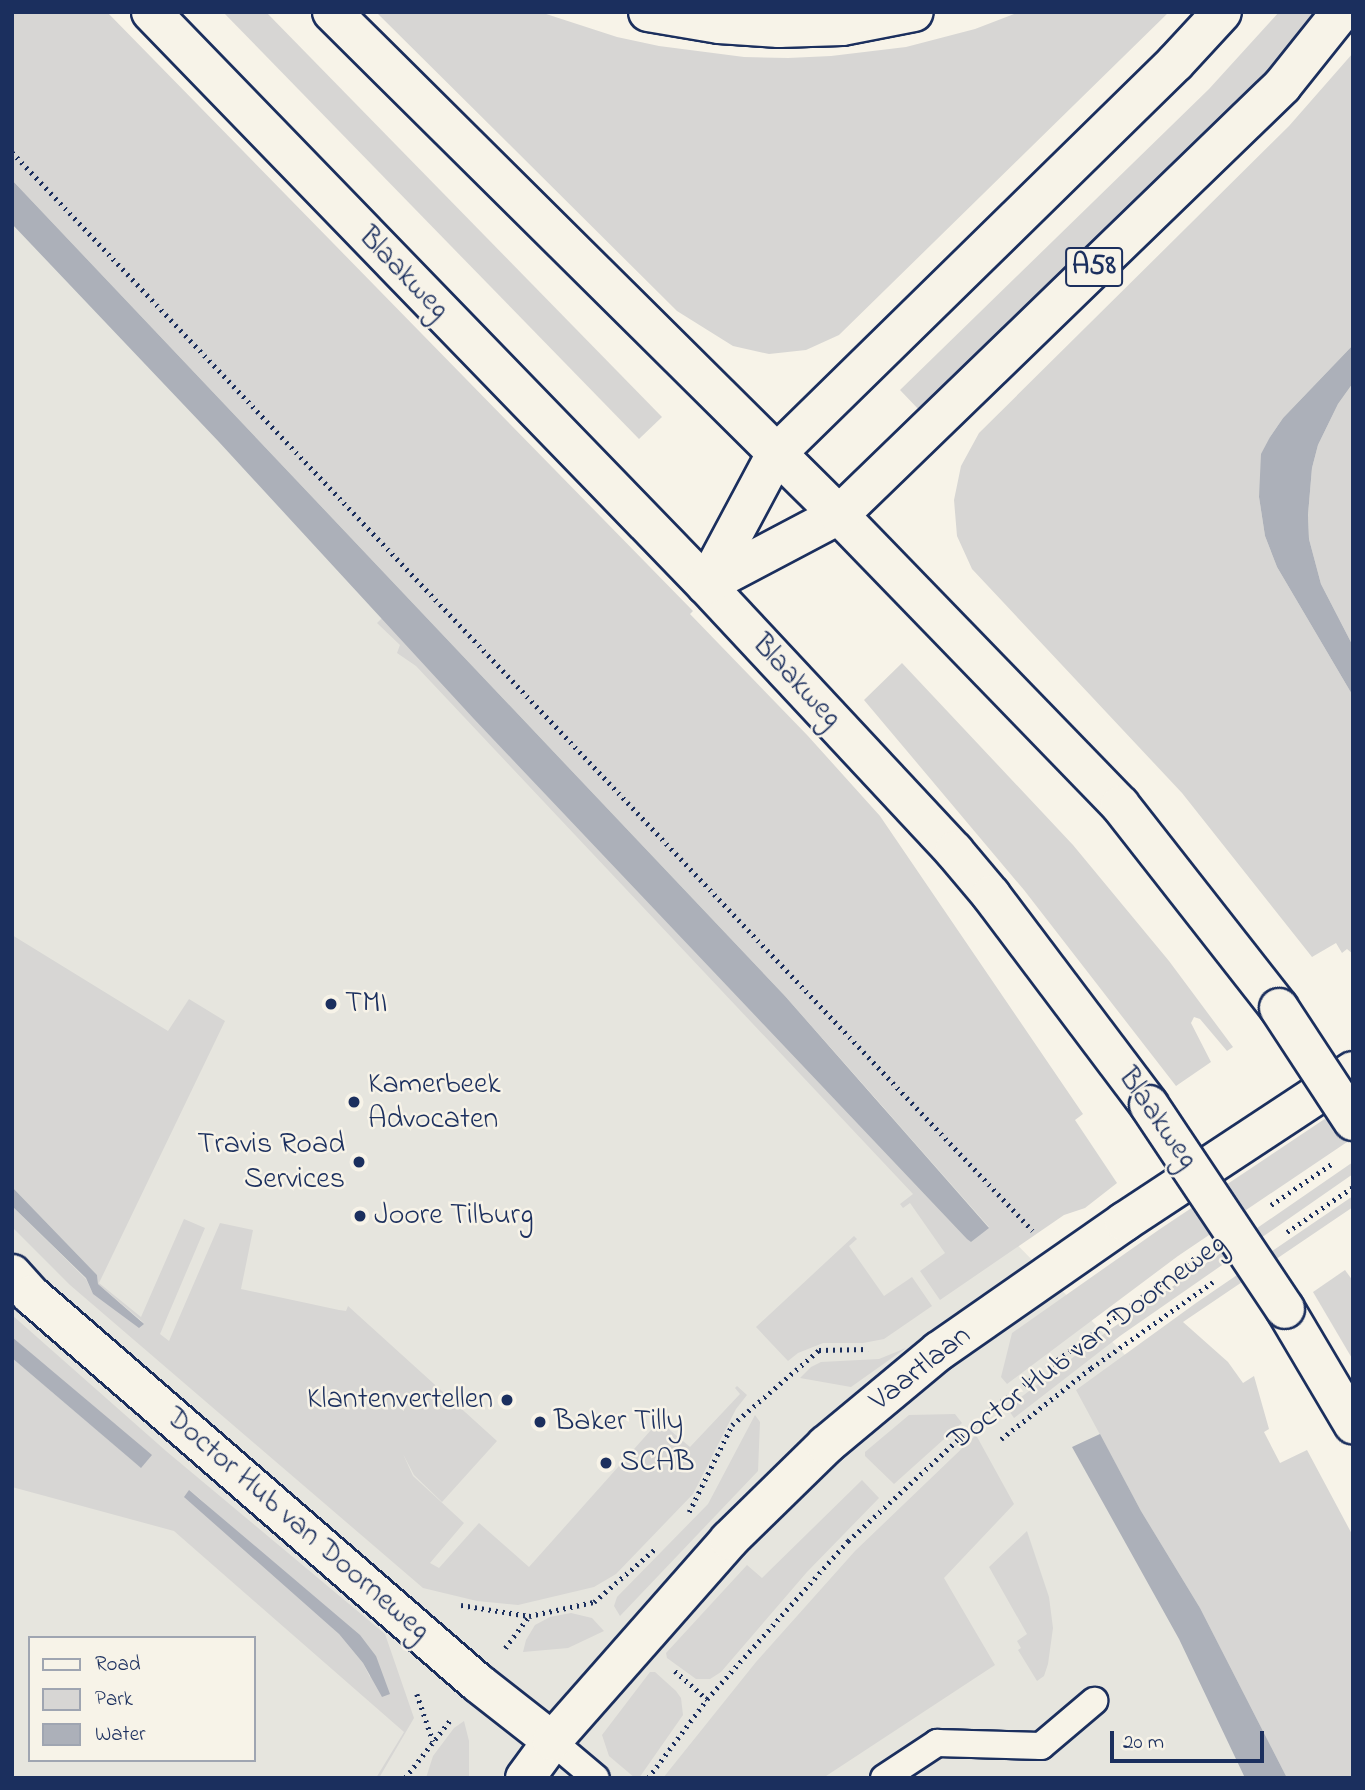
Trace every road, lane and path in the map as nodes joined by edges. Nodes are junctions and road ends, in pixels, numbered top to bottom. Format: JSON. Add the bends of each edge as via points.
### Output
{"nodes":[{"id":1,"x":152,"y":12,"type":"edge"},
{"id":2,"x":332,"y":12,"type":"edge"},
{"id":3,"x":648,"y":12,"type":"edge"},
{"id":4,"x":914,"y":12,"type":"edge"},
{"id":5,"x":1222,"y":12,"type":"edge"},
{"id":6,"x":1341,"y":12,"type":"edge"},
{"id":7,"x":12,"y":152,"type":"edge"},
{"id":8,"x":776,"y":454,"type":"junction"},
{"id":9,"x":839,"y":515,"type":"junction"},
{"id":10,"x":706,"y":585,"type":"junction"},
{"id":11,"x":1353,"y":1071,"type":"edge"},
{"id":12,"x":1353,"y":1121,"type":"edge"},
{"id":13,"x":1342,"y":1157,"type":"dead end"},
{"id":14,"x":1353,"y":1187,"type":"edge"},
{"id":15,"x":1265,"y":1210,"type":"dead end"},
{"id":16,"x":1033,"y":1232,"type":"dead end"},
{"id":17,"x":1285,"y":1233,"type":"dead end"},
{"id":18,"x":1199,"y":1255,"type":"dead end"},
{"id":19,"x":12,"y":1274,"type":"edge"},
{"id":20,"x":1217,"y":1279,"type":"dead end"},
{"id":21,"x":1353,"y":1424,"type":"edge"},
{"id":22,"x":1001,"y":1439,"type":"dead end"},
{"id":23,"x":1094,"y":1701,"type":"dead end"},
{"id":24,"x":552,"y":1741,"type":"junction"},
{"id":25,"x":525,"y":1778,"type":"edge"},
{"id":26,"x":596,"y":1778,"type":"edge"},
{"id":27,"x":648,"y":1778,"type":"edge"},
{"id":28,"x":884,"y":1778,"type":"edge"}],
"edges":[{"from":1,"to":10,"type":"main road","name":"Blaakweg"},
{"from":2,"to":8,"type":"main road"},
{"from":3,"to":4,"type":"main road","via":[[779,28],[842,26]]},
{"from":5,"to":8,"type":"main road"},
{"from":6,"to":9,"type":"main road","number":"A58","via":[[1282,86]]},
{"from":7,"to":16,"type":"path"},
{"from":8,"to":9,"type":"main road"},
{"from":8,"to":10,"type":"main road"},
{"from":9,"to":10,"type":"main road"},
{"from":9,"to":12,"type":"main road","bridge":true,"via":[[1120,805],[1279,1008]]},
{"from":10,"to":21,"type":"main road","name":"Blaakweg","bridge":true,"via":[[962,860],[1149,1105],[1285,1309]]},
{"from":11,"to":24,"type":"main road","name":"Vaartlaan","via":[[939,1351],[826,1445],[729,1540]]},
{"from":13,"to":15,"type":"path"},
{"from":14,"to":17,"type":"path"},
{"from":18,"to":27,"type":"path","name":"Doctor Hub van Doorneweg","via":[[990,1410],[848,1541],[707,1699]]},
{"from":19,"to":24,"type":"main road","name":"Doctor Hub van Doorneweg","via":[[478,1683]]},
{"from":20,"to":22,"type":"path"},
{"from":23,"to":28,"type":"lane","via":[[1041,1746],[937,1743]]},
{"from":24,"to":25,"type":"main road"},
{"from":24,"to":26,"type":"lane"}]}
